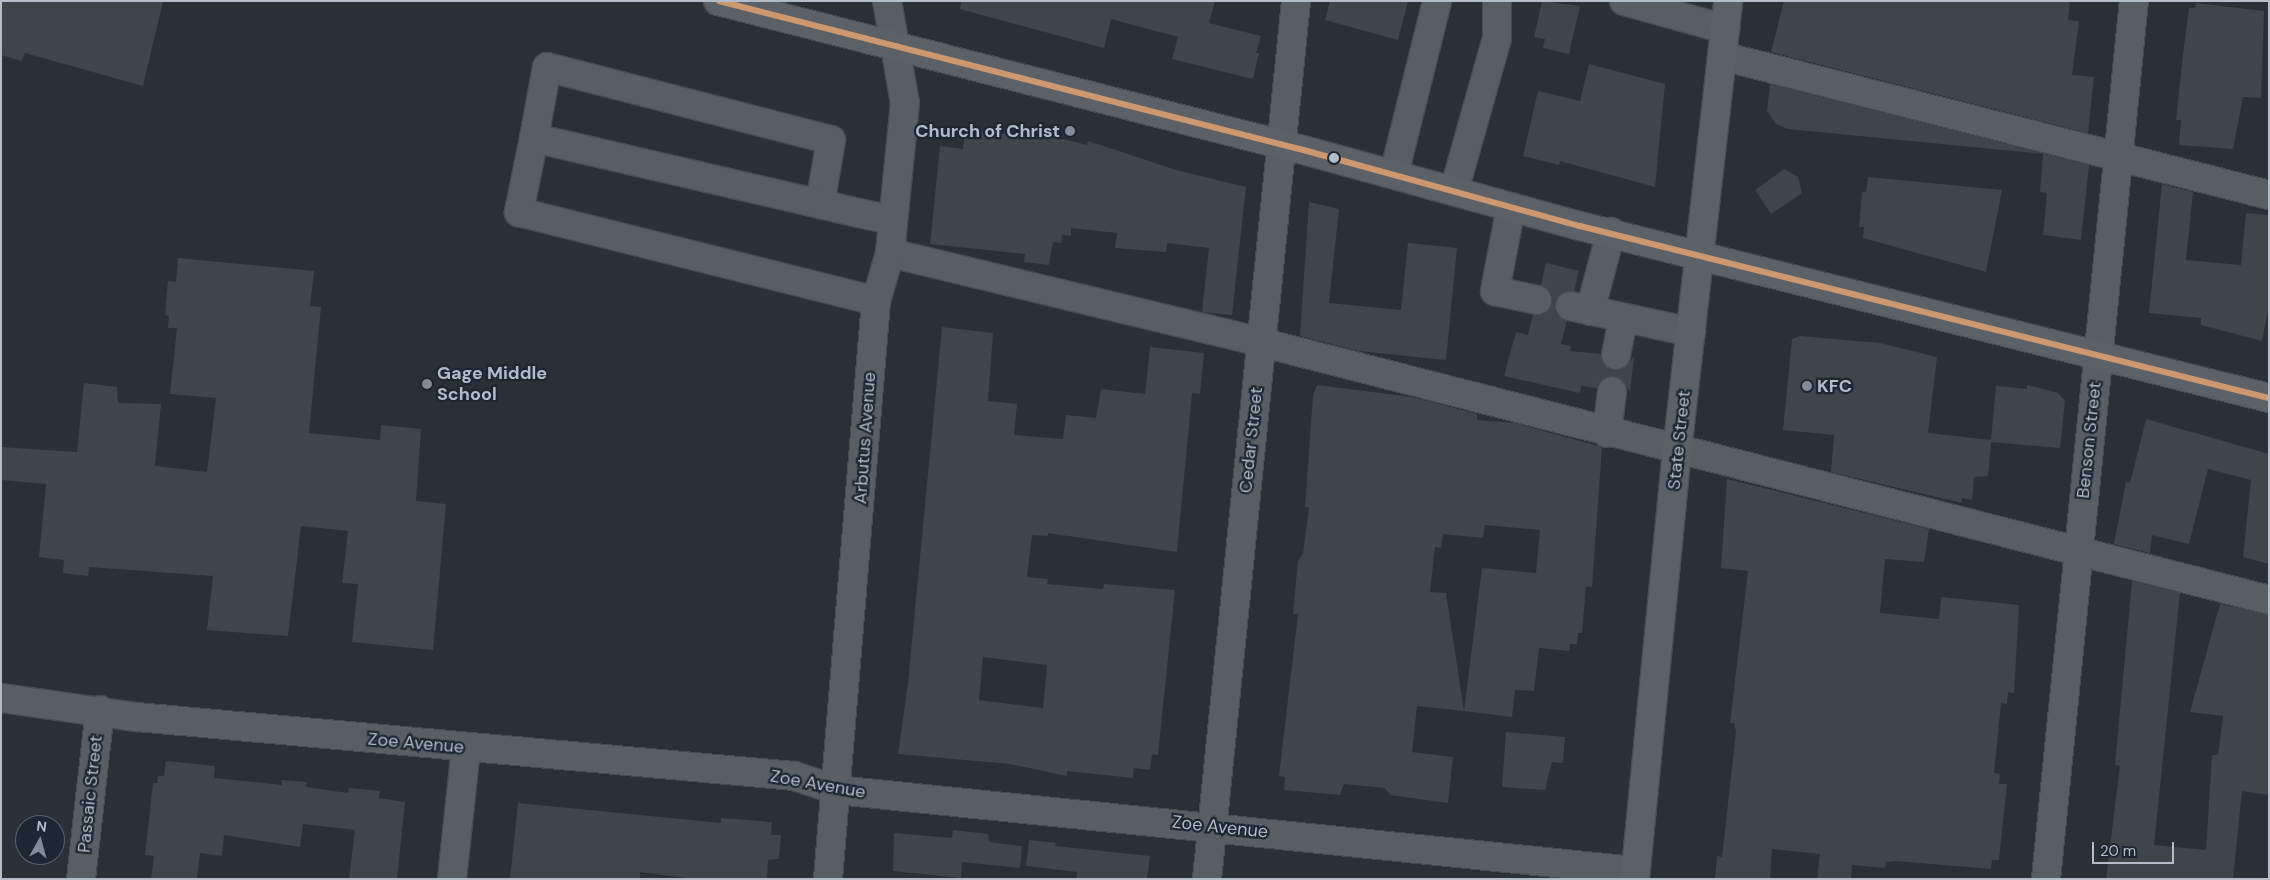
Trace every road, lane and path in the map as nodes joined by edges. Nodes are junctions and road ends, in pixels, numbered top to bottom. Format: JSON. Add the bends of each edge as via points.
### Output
{"nodes":[{"id":1,"x":718,"y":1,"type":"edge"},
{"id":2,"x":887,"y":1,"type":"edge"},
{"id":3,"x":1296,"y":1,"type":"edge"},
{"id":4,"x":1437,"y":1,"type":"edge"},
{"id":5,"x":1497,"y":1,"type":"edge"},
{"id":6,"x":1624,"y":1,"type":"edge"},
{"id":7,"x":1728,"y":1,"type":"edge"},
{"id":8,"x":2134,"y":1,"type":"edge"},
{"id":9,"x":1725,"y":29,"type":"junction"},
{"id":10,"x":894,"y":45,"type":"junction"},
{"id":11,"x":1722,"y":56,"type":"junction"},
{"id":12,"x":534,"y":138,"type":"junction"},
{"id":13,"x":1280,"y":144,"type":"junction"},
{"id":14,"x":2115,"y":157,"type":"junction"},
{"id":15,"x":1394,"y":174,"type":"junction"},
{"id":16,"x":1454,"y":191,"type":"junction"},
{"id":17,"x":2269,"y":195,"type":"edge"},
{"id":18,"x":820,"y":204,"type":"junction"},
{"id":19,"x":1511,"y":206,"type":"junction"},
{"id":20,"x":894,"y":220,"type":"junction"},
{"id":21,"x":1611,"y":232,"type":"junction"},
{"id":22,"x":890,"y":253,"type":"junction"},
{"id":23,"x":1700,"y":254,"type":"junction"},
{"id":24,"x":1537,"y":300,"type":"dead end"},
{"id":25,"x":876,"y":301,"type":"junction"},
{"id":26,"x":1623,"y":319,"type":"junction"},
{"id":27,"x":1691,"y":332,"type":"junction"},
{"id":28,"x":1260,"y":342,"type":"junction"},
{"id":29,"x":2098,"y":354,"type":"junction"},
{"id":30,"x":1616,"y":355,"type":"tunnel mouth"},
{"id":31,"x":1612,"y":390,"type":"tunnel mouth"},
{"id":32,"x":2269,"y":398,"type":"edge"},
{"id":33,"x":1607,"y":433,"type":"junction"},
{"id":34,"x":1677,"y":451,"type":"junction"},
{"id":35,"x":2078,"y":552,"type":"junction"},
{"id":36,"x":2269,"y":600,"type":"edge"},
{"id":37,"x":1,"y":698,"type":"edge"},
{"id":38,"x":100,"y":710,"type":"junction"},
{"id":39,"x":466,"y":748,"type":"junction"},
{"id":40,"x":837,"y":790,"type":"junction"},
{"id":41,"x":1212,"y":826,"type":"junction"},
{"id":42,"x":1635,"y":875,"type":"edge"},
{"id":43,"x":81,"y":879,"type":"edge"},
{"id":44,"x":452,"y":879,"type":"edge"},
{"id":45,"x":828,"y":879,"type":"edge"},
{"id":46,"x":1207,"y":879,"type":"edge"},
{"id":47,"x":2046,"y":879,"type":"edge"}],
"edges":[{"from":1,"to":10,"type":"main road"},
{"from":2,"to":10,"type":"street","name":"Arbutus Avenue"},
{"from":3,"to":13,"type":"street","name":"Cedar Street"},
{"from":4,"to":15,"type":"street"},
{"from":5,"to":16,"type":"street","via":[[1497,38]]},
{"from":6,"to":9,"type":"street"},
{"from":7,"to":9,"type":"main road","name":"State Street"},
{"from":8,"to":14,"type":"street","name":"Benson Street"},
{"from":9,"to":11,"type":"main road","name":"State Street"},
{"from":10,"to":13,"type":"main road"},
{"from":10,"to":20,"type":"street","name":"Arbutus Avenue","via":[[905,104]]},
{"from":11,"to":14,"type":"street"},
{"from":11,"to":23,"type":"main road","name":"State Street"},
{"from":12,"to":18,"type":"street"},
{"from":12,"to":18,"type":"street","via":[[547,67],[832,140]]},
{"from":12,"to":25,"type":"street","via":[[519,212]]},
{"from":13,"to":15,"type":"main road"},
{"from":13,"to":28,"type":"street","name":"Cedar Street"},
{"from":14,"to":17,"type":"street"},
{"from":14,"to":29,"type":"street","name":"Benson Street"},
{"from":15,"to":16,"type":"main road"},
{"from":16,"to":19,"type":"main road"},
{"from":18,"to":20,"type":"street"},
{"from":19,"to":21,"type":"main road"},
{"from":19,"to":24,"type":"street","via":[[1495,291]]},
{"from":20,"to":22,"type":"street","name":"Arbutus Avenue"},
{"from":21,"to":23,"type":"main road"},
{"from":21,"to":26,"type":"street","via":[[1580,309]]},
{"from":22,"to":25,"type":"street","name":"Arbutus Avenue"},
{"from":22,"to":28,"type":"street"},
{"from":23,"to":27,"type":"main road","name":"State Street"},
{"from":23,"to":29,"type":"main road"},
{"from":25,"to":40,"type":"street","name":"Arbutus Avenue"},
{"from":26,"to":27,"type":"street"},
{"from":26,"to":30,"type":"street"},
{"from":27,"to":34,"type":"main road","name":"State Street"},
{"from":28,"to":33,"type":"street"},
{"from":28,"to":41,"type":"street","name":"Cedar Street"},
{"from":29,"to":32,"type":"main road"},
{"from":29,"to":35,"type":"street","name":"Benson Street"},
{"from":31,"to":33,"type":"street"},
{"from":33,"to":34,"type":"street"},
{"from":34,"to":35,"type":"street"},
{"from":34,"to":42,"type":"main road","name":"State Street"},
{"from":35,"to":36,"type":"street"},
{"from":35,"to":47,"type":"street","name":"Benson Street"},
{"from":37,"to":38,"type":"street","name":"Zoe Avenue"},
{"from":38,"to":39,"type":"street","name":"Zoe Avenue","via":[[137,717]]},
{"from":38,"to":43,"type":"street","name":"Passaic Street"},
{"from":39,"to":40,"type":"street","name":"Zoe Avenue","via":[[794,776]]},
{"from":39,"to":44,"type":"street"},
{"from":40,"to":41,"type":"street","name":"Zoe Avenue"},
{"from":40,"to":45,"type":"street","name":"Arbutus Avenue"},
{"from":41,"to":42,"type":"street","name":"Zoe Avenue"},
{"from":41,"to":46,"type":"street","name":"Cedar Street"}]}
